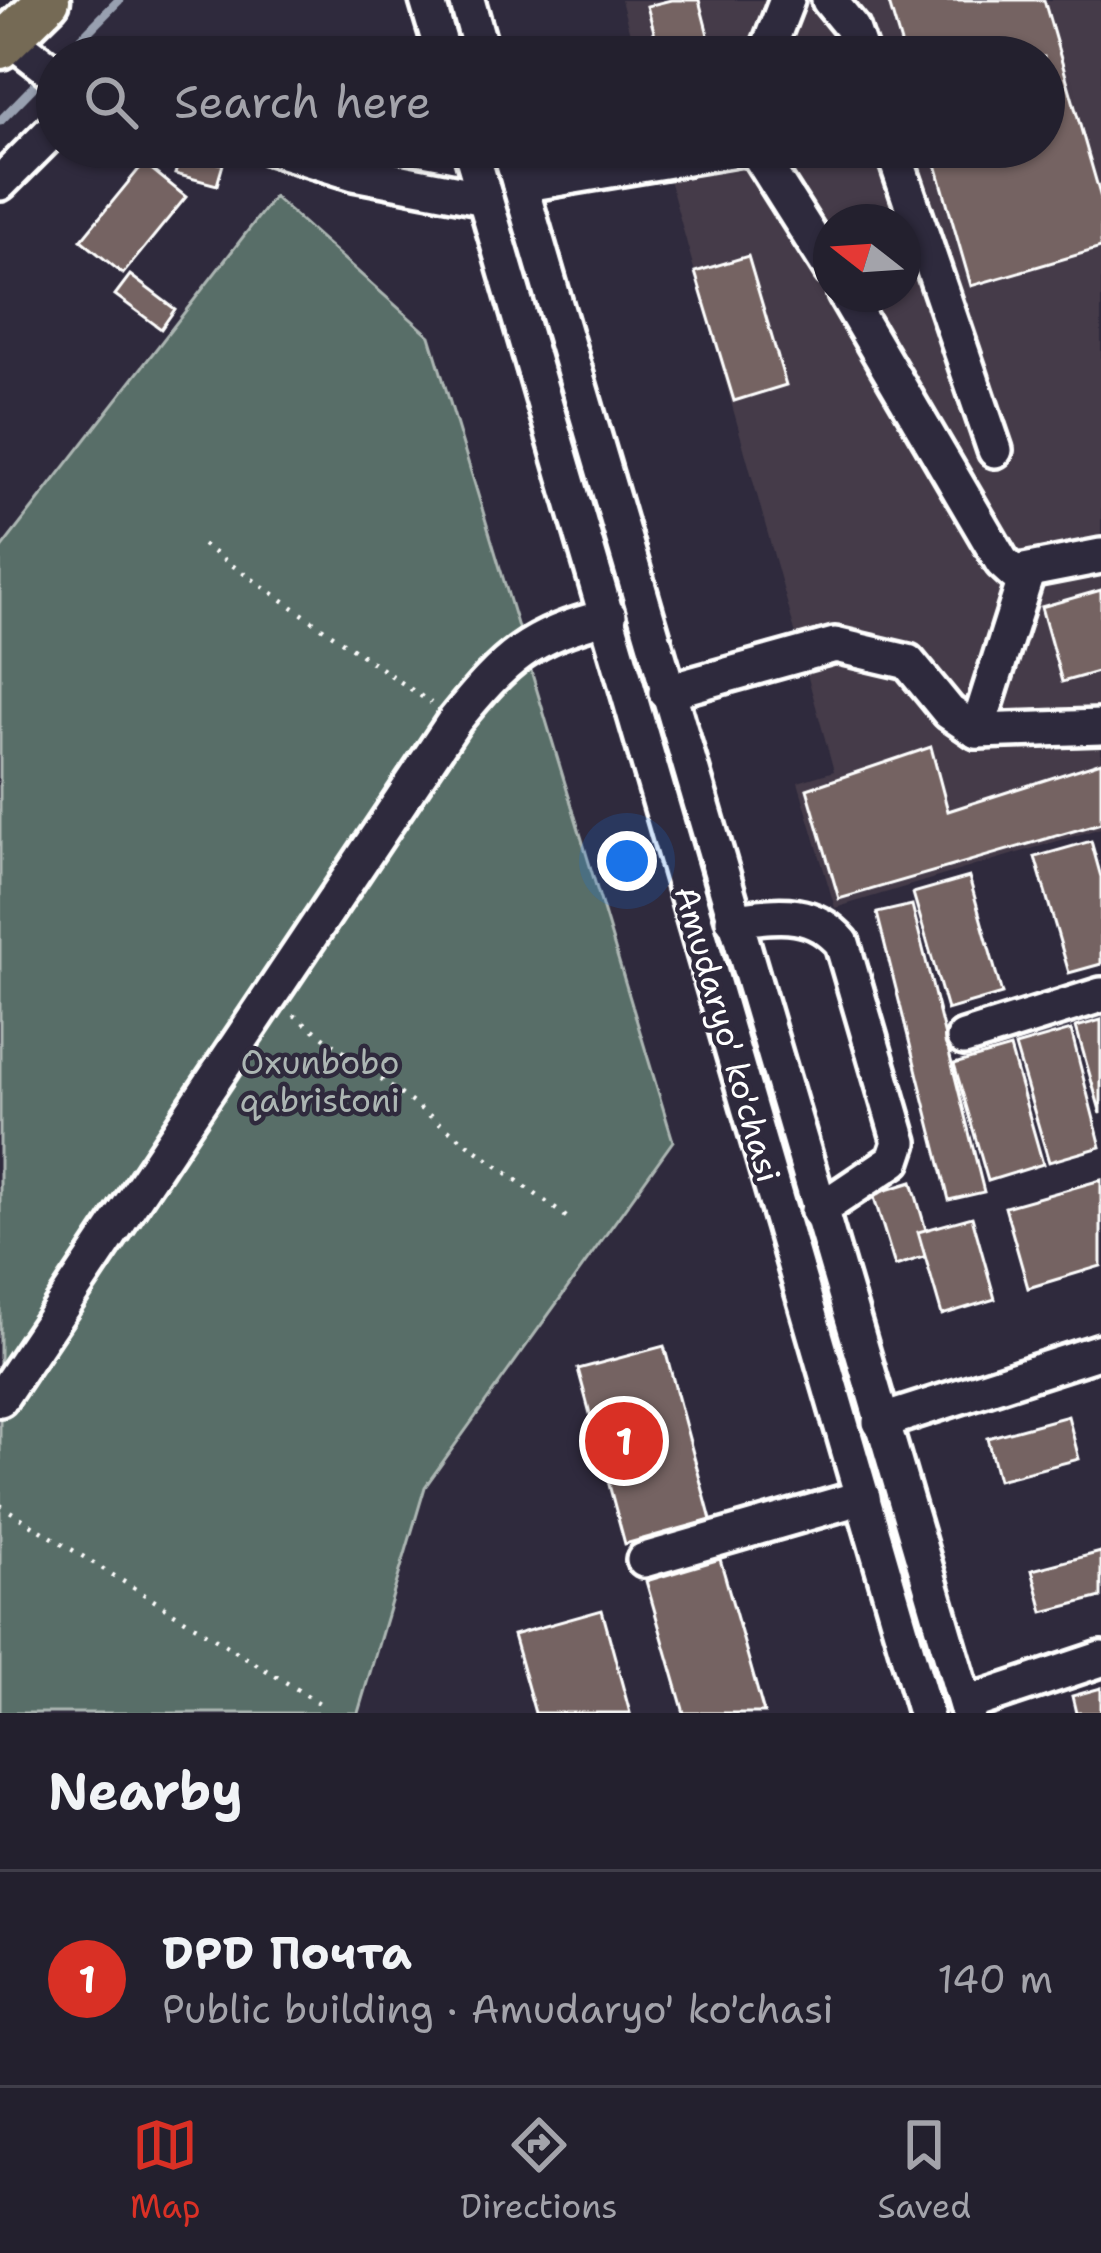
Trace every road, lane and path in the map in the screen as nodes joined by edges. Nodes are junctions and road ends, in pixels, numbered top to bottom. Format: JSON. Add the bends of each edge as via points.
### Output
{"nodes":[{"id":1,"x":48,"y":0,"type":"edge"},
{"id":2,"x":427,"y":0,"type":"edge"},
{"id":3,"x":467,"y":0,"type":"edge"},
{"id":4,"x":787,"y":0,"type":"edge"},
{"id":5,"x":829,"y":0,"type":"edge"},
{"id":6,"x":438,"y":36,"type":"edge"},
{"id":7,"x":477,"y":36,"type":"edge"},
{"id":8,"x":773,"y":36,"type":"edge"},
{"id":9,"x":855,"y":36,"type":"edge"},
{"id":10,"x":4,"y":43,"type":"edge"},
{"id":11,"x":36,"y":62,"type":"edge"},
{"id":12,"x":36,"y":147,"type":"edge"},
{"id":13,"x":338,"y":168,"type":"edge"},
{"id":14,"x":476,"y":168,"type":"edge"},
{"id":15,"x":515,"y":168,"type":"edge"},
{"id":16,"x":619,"y":168,"type":"edge"},
{"id":17,"x":772,"y":168,"type":"edge"},
{"id":18,"x":899,"y":168,"type":"edge"},
{"id":19,"x":0,"y":183,"type":"edge"},
{"id":20,"x":520,"y":185,"type":"junction"},
{"id":21,"x":485,"y":198,"type":"junction"},
{"id":22,"x":813,"y":238,"type":"edge"},
{"id":23,"x":856,"y":312,"type":"edge"},
{"id":24,"x":995,"y":450,"type":"dead end"},
{"id":25,"x":203,"y":545,"type":"dead end"},
{"id":26,"x":1101,"y":556,"type":"edge"},
{"id":27,"x":1027,"y":573,"type":"junction"},
{"id":28,"x":609,"y":616,"type":"junction"},
{"id":29,"x":666,"y":692,"type":"junction"},
{"id":30,"x":455,"y":720,"type":"junction"},
{"id":31,"x":1101,"y":727,"type":"edge"},
{"id":32,"x":976,"y":731,"type":"junction"},
{"id":33,"x":733,"y":920,"type":"junction"},
{"id":34,"x":1101,"y":995,"type":"edge"},
{"id":35,"x":270,"y":997,"type":"junction"},
{"id":36,"x":964,"y":1038,"type":"dead end"},
{"id":37,"x":818,"y":1211,"type":"junction"},
{"id":38,"x":574,"y":1222,"type":"dead end"},
{"id":39,"x":1101,"y":1351,"type":"edge"},
{"id":40,"x":0,"y":1399,"type":"edge"},
{"id":41,"x":880,"y":1422,"type":"junction"},
{"id":42,"x":863,"y":1498,"type":"junction"},
{"id":43,"x":0,"y":1505,"type":"edge"},
{"id":44,"x":644,"y":1560,"type":"dead end"},
{"id":45,"x":1101,"y":1659,"type":"edge"},
{"id":46,"x":324,"y":1706,"type":"dead end"},
{"id":47,"x":967,"y":1709,"type":"edge"},
{"id":48,"x":926,"y":1713,"type":"edge"}],
"edges":[{"from":1,"to":10,"type":"main road"},
{"from":2,"to":6,"type":"street"},
{"from":3,"to":7,"type":"street"},
{"from":4,"to":8,"type":"street"},
{"from":5,"to":9,"type":"street"},
{"from":10,"to":11,"type":"street"},
{"from":12,"to":19,"type":"street"},
{"from":13,"to":21,"type":"street"},
{"from":14,"to":21,"type":"street","name":"Amudaryo' ko'chasi"},
{"from":15,"to":20,"type":"street"},
{"from":16,"to":20,"type":"street"},
{"from":17,"to":22,"type":"street"},
{"from":18,"to":24,"type":"street"},
{"from":20,"to":29,"type":"street"},
{"from":21,"to":28,"type":"street","name":"Amudaryo' ko'chasi"},
{"from":23,"to":27,"type":"street","via":[[1002,562]]},
{"from":25,"to":30,"type":"path"},
{"from":26,"to":27,"type":"street"},
{"from":27,"to":32,"type":"street"},
{"from":28,"to":30,"type":"street","via":[[568,626],[504,660]]},
{"from":28,"to":42,"type":"street","name":"Amudaryo' ko'chasi"},
{"from":29,"to":32,"type":"street","via":[[835,645],[908,662]]},
{"from":29,"to":33,"type":"street"},
{"from":30,"to":35,"type":"street"},
{"from":31,"to":32,"type":"street"},
{"from":33,"to":37,"type":"street"},
{"from":33,"to":37,"type":"street","via":[[797,913],[842,943],[900,1142],[894,1160]]},
{"from":34,"to":36,"type":"street"},
{"from":35,"to":38,"type":"path"},
{"from":35,"to":40,"type":"street"},
{"from":37,"to":41,"type":"street"},
{"from":39,"to":41,"type":"street"},
{"from":41,"to":47,"type":"street"},
{"from":42,"to":44,"type":"street"},
{"from":42,"to":48,"type":"street","name":"Amudaryo' ko'chasi"},
{"from":43,"to":46,"type":"path"},
{"from":45,"to":47,"type":"street"}]}
